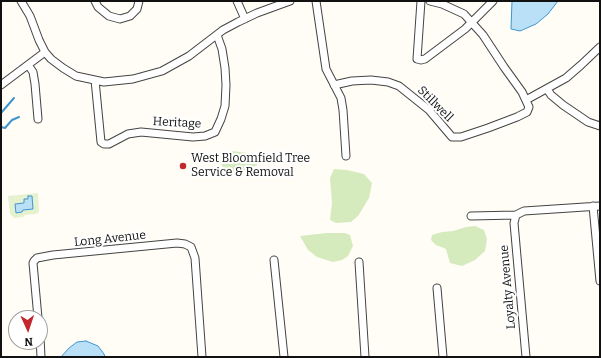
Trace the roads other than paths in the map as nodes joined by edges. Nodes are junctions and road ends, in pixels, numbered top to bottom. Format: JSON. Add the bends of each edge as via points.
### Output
{"nodes":[{"id":1,"x":21,"y":1,"type":"edge"},
{"id":2,"x":95,"y":1,"type":"edge"},
{"id":3,"x":140,"y":1,"type":"edge"},
{"id":4,"x":237,"y":1,"type":"edge"},
{"id":5,"x":290,"y":1,"type":"edge"},
{"id":6,"x":316,"y":1,"type":"edge"},
{"id":7,"x":420,"y":1,"type":"edge"},
{"id":8,"x":430,"y":1,"type":"edge"},
{"id":9,"x":493,"y":1,"type":"edge"},
{"id":10,"x":245,"y":19,"type":"junction"},
{"id":11,"x":472,"y":22,"type":"junction"},
{"id":12,"x":217,"y":35,"type":"junction"},
{"id":13,"x":600,"y":47,"type":"edge"},
{"id":14,"x":45,"y":52,"type":"junction"},
{"id":15,"x":28,"y":66,"type":"junction"},
{"id":16,"x":95,"y":80,"type":"junction"},
{"id":17,"x":1,"y":85,"type":"edge"},
{"id":18,"x":334,"y":85,"type":"junction"},
{"id":19,"x":547,"y":89,"type":"junction"},
{"id":20,"x":526,"y":100,"type":"junction"},
{"id":21,"x":38,"y":119,"type":"dead end"},
{"id":22,"x":600,"y":126,"type":"edge"},
{"id":23,"x":346,"y":156,"type":"dead end"},
{"id":24,"x":597,"y":206,"type":"edge"},
{"id":25,"x":516,"y":215,"type":"junction"},
{"id":26,"x":470,"y":216,"type":"dead end"},
{"id":27,"x":274,"y":260,"type":"dead end"},
{"id":28,"x":360,"y":262,"type":"dead end"},
{"id":29,"x":600,"y":280,"type":"edge"},
{"id":30,"x":437,"y":288,"type":"dead end"},
{"id":31,"x":37,"y":310,"type":"edge"},
{"id":32,"x":202,"y":357,"type":"edge"},
{"id":33,"x":284,"y":357,"type":"edge"},
{"id":34,"x":365,"y":357,"type":"edge"},
{"id":35,"x":443,"y":357,"type":"edge"},
{"id":36,"x":526,"y":357,"type":"edge"}],
"edges":[{"from":1,"to":14,"type":"street"},
{"from":2,"to":3,"type":"street","via":[[109,16],[120,19],[130,16]]},
{"from":4,"to":10,"type":"street"},
{"from":5,"to":10,"type":"street"},
{"from":6,"to":18,"type":"street","via":[[326,69]]},
{"from":7,"to":11,"type":"street","via":[[417,59],[425,59]]},
{"from":8,"to":11,"type":"street","via":[[464,14]]},
{"from":9,"to":11,"type":"street"},
{"from":10,"to":12,"type":"street"},
{"from":11,"to":20,"type":"street"},
{"from":12,"to":16,"type":"street","via":[[177,64],[162,71],[111,82]]},
{"from":12,"to":16,"type":"street","name":"Heritage","via":[[225,68],[225,106],[215,132],[205,136],[141,132],[128,134],[104,144],[101,142]]},
{"from":13,"to":19,"type":"street","via":[[566,78]]},
{"from":14,"to":15,"type":"street"},
{"from":14,"to":16,"type":"street","via":[[76,76]]},
{"from":15,"to":17,"type":"street"},
{"from":15,"to":21,"type":"street","via":[[33,72]]},
{"from":18,"to":20,"type":"street","name":"Stillwell","via":[[371,80],[399,86],[429,110],[452,137],[460,137],[527,112],[529,107]]},
{"from":18,"to":23,"type":"street","via":[[341,98]]},
{"from":19,"to":20,"type":"street"},
{"from":19,"to":22,"type":"street","via":[[563,105],[588,122]]},
{"from":24,"to":25,"type":"street","via":[[524,211]]},
{"from":24,"to":29,"type":"street"},
{"from":25,"to":26,"type":"street"},
{"from":25,"to":36,"type":"street","name":"Loyalty Avenue","via":[[514,223]]},
{"from":27,"to":33,"type":"street"},
{"from":28,"to":34,"type":"street"},
{"from":30,"to":35,"type":"street"},
{"from":31,"to":32,"type":"street","name":"Long Avenue","via":[[33,263],[37,258],[185,244],[191,247],[195,258]]}]}
